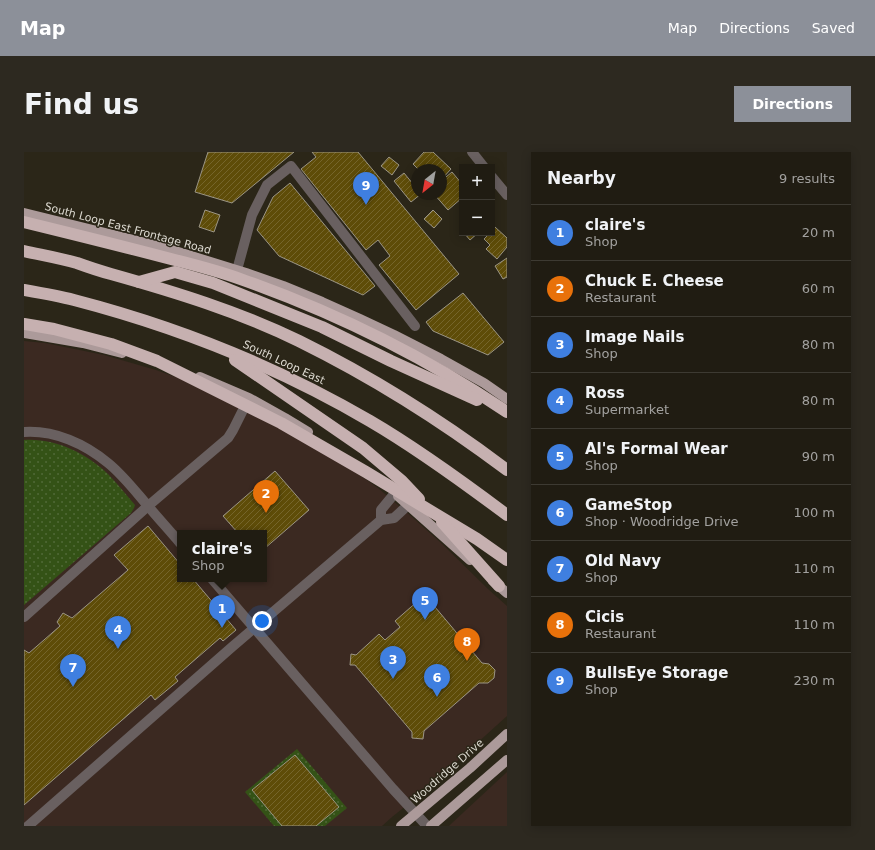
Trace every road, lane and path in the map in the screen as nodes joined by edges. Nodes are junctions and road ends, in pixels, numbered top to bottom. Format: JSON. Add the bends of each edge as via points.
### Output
{"nodes":[{"id":1,"x":472,"y":152,"type":"edge"},
{"id":2,"x":482,"y":164,"type":"edge"},
{"id":3,"x":495,"y":181,"type":"edge"},
{"id":4,"x":507,"y":195,"type":"edge"},
{"id":5,"x":24,"y":213,"type":"edge"},
{"id":6,"x":24,"y":222,"type":"edge"},
{"id":7,"x":24,"y":251,"type":"edge"},
{"id":8,"x":237,"y":270,"type":"junction"},
{"id":9,"x":139,"y":282,"type":"junction"},
{"id":10,"x":24,"y":290,"type":"edge"},
{"id":11,"x":24,"y":324,"type":"edge"},
{"id":12,"x":415,"y":326,"type":"dead end"},
{"id":13,"x":24,"y":333,"type":"edge"},
{"id":14,"x":214,"y":345,"type":"junction"},
{"id":15,"x":249,"y":398,"type":"junction"},
{"id":16,"x":507,"y":399,"type":"edge"},
{"id":17,"x":507,"y":413,"type":"edge"},
{"id":18,"x":24,"y":432,"type":"edge"},
{"id":19,"x":507,"y":470,"type":"edge"},
{"id":20,"x":396,"y":493,"type":"junction"},
{"id":21,"x":408,"y":504,"type":"junction"},
{"id":22,"x":148,"y":506,"type":"junction"},
{"id":23,"x":507,"y":515,"type":"edge"},
{"id":24,"x":381,"y":520,"type":"junction"},
{"id":25,"x":177,"y":540,"type":"edge"},
{"id":26,"x":507,"y":560,"type":"edge"},
{"id":27,"x":215,"y":582,"type":"edge"},
{"id":28,"x":503,"y":589,"type":"edge"},
{"id":29,"x":24,"y":617,"type":"edge"},
{"id":30,"x":255,"y":628,"type":"junction"},
{"id":31,"x":507,"y":734,"type":"edge"},
{"id":32,"x":507,"y":760,"type":"edge"},
{"id":33,"x":416,"y":814,"type":"junction"},
{"id":34,"x":28,"y":826,"type":"edge"},
{"id":35,"x":401,"y":826,"type":"edge"},
{"id":36,"x":427,"y":826,"type":"edge"},
{"id":37,"x":431,"y":826,"type":"edge"}],
"edges":[{"from":1,"to":2,"type":"street"},
{"from":3,"to":4,"type":"street"},
{"from":5,"to":8,"type":"main road","name":"South Loop East Frontage Road","via":[[162,247]]},
{"from":6,"to":17,"type":"highway","via":[[190,264],[242,279],[291,298],[339,318],[413,355]]},
{"from":7,"to":9,"type":"highway"},
{"from":8,"to":12,"type":"street","via":[[252,215],[267,186],[291,166]]},
{"from":8,"to":16,"type":"main road","name":"South Loop East Frontage Road","via":[[283,286],[360,319],[484,383]]},
{"from":9,"to":17,"type":"highway","via":[[175,272],[213,283],[322,327]]},
{"from":9,"to":19,"type":"highway","via":[[220,308],[299,341],[387,389],[473,444]]},
{"from":10,"to":14,"type":"highway","name":"South Loop East","via":[[139,318]]},
{"from":11,"to":26,"type":"highway","via":[[111,344],[157,361],[281,422],[477,539]]},
{"from":13,"to":15,"type":"main road","via":[[83,343],[140,357],[199,376]]},
{"from":14,"to":23,"type":"highway","name":"South Loop East","via":[[326,396],[372,422],[439,465]]},
{"from":14,"to":28,"type":"highway","via":[[363,448],[407,486]]},
{"from":15,"to":20,"type":"main road","via":[[323,441]]},
{"from":15,"to":22,"type":"street","via":[[228,438]]},
{"from":18,"to":22,"type":"street","via":[[42,432],[73,440],[108,463]]},
{"from":20,"to":21,"type":"main road"},
{"from":20,"to":24,"type":"street","via":[[381,510]]},
{"from":21,"to":24,"type":"street","via":[[394,518]]},
{"from":21,"to":28,"type":"main road"},
{"from":22,"to":25,"type":"street"},
{"from":22,"to":29,"type":"street"},
{"from":24,"to":30,"type":"street"},
{"from":27,"to":30,"type":"street"},
{"from":30,"to":33,"type":"street"},
{"from":30,"to":34,"type":"street"},
{"from":31,"to":33,"type":"main road","name":"Woodridge Drive"},
{"from":32,"to":37,"type":"main road"},
{"from":33,"to":35,"type":"main road","name":"Woodridge Drive"},
{"from":33,"to":36,"type":"street"}]}
